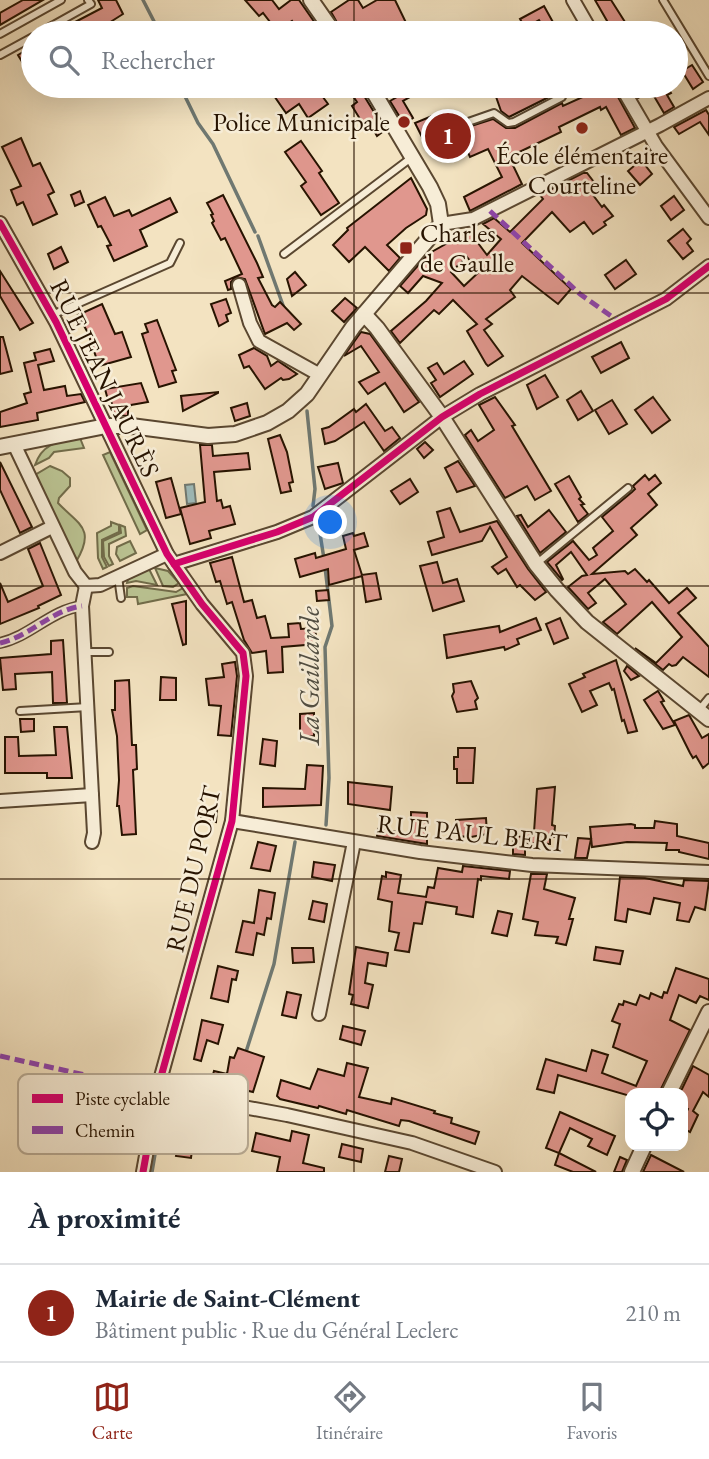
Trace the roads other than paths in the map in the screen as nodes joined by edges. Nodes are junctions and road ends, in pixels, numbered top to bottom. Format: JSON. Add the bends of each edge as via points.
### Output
{"nodes":[{"id":1,"x":61,"y":0,"type":"edge"},
{"id":2,"x":89,"y":0,"type":"edge"},
{"id":3,"x":311,"y":0,"type":"edge"},
{"id":4,"x":573,"y":0,"type":"edge"},
{"id":5,"x":663,"y":0,"type":"edge"},
{"id":6,"x":23,"y":21,"type":"edge"},
{"id":7,"x":61,"y":21,"type":"edge"},
{"id":8,"x":326,"y":21,"type":"edge"},
{"id":9,"x":585,"y":21,"type":"edge"},
{"id":10,"x":676,"y":21,"type":"edge"},
{"id":11,"x":21,"y":22,"type":"edge"},
{"id":12,"x":0,"y":34,"type":"edge"},
{"id":13,"x":688,"y":41,"type":"edge"},
{"id":14,"x":21,"y":44,"type":"edge"},
{"id":15,"x":0,"y":55,"type":"edge"},
{"id":16,"x":709,"y":76,"type":"edge"},
{"id":17,"x":377,"y":98,"type":"edge"},
{"id":18,"x":560,"y":98,"type":"edge"},
{"id":19,"x":628,"y":98,"type":"edge"},
{"id":20,"x":709,"y":98,"type":"edge"},
{"id":21,"x":451,"y":128,"type":"dead end"},
{"id":22,"x":647,"y":131,"type":"junction"},
{"id":23,"x":412,"y":157,"type":"junction"},
{"id":24,"x":709,"y":218,"type":"edge"},
{"id":25,"x":0,"y":223,"type":"edge"},
{"id":26,"x":441,"y":224,"type":"junction"},
{"id":27,"x":180,"y":243,"type":"dead end"},
{"id":28,"x":284,"y":254,"type":"dead end"},
{"id":29,"x":709,"y":265,"type":"edge"},
{"id":30,"x":239,"y":285,"type":"dead end"},
{"id":31,"x":364,"y":314,"type":"junction"},
{"id":32,"x":52,"y":315,"type":"junction"},
{"id":33,"x":320,"y":375,"type":"junction"},
{"id":34,"x":442,"y":418,"type":"junction"},
{"id":35,"x":106,"y":426,"type":"junction"},
{"id":36,"x":7,"y":446,"type":"edge"},
{"id":37,"x":628,"y":488,"type":"dead end"},
{"id":38,"x":52,"y":527,"type":"junction"},
{"id":39,"x":0,"y":553,"type":"edge"},
{"id":40,"x":170,"y":559,"type":"junction"},
{"id":41,"x":536,"y":564,"type":"junction"},
{"id":42,"x":118,"y":577,"type":"junction"},
{"id":43,"x":86,"y":586,"type":"junction"},
{"id":44,"x":121,"y":598,"type":"dead end"},
{"id":45,"x":82,"y":606,"type":"junction"},
{"id":46,"x":0,"y":643,"type":"edge"},
{"id":47,"x":86,"y":652,"type":"junction"},
{"id":48,"x":109,"y":652,"type":"dead end"},
{"id":49,"x":709,"y":698,"type":"edge"},
{"id":50,"x":88,"y":707,"type":"junction"},
{"id":51,"x":20,"y":711,"type":"dead end"},
{"id":52,"x":704,"y":715,"type":"edge"},
{"id":53,"x":92,"y":794,"type":"junction"},
{"id":54,"x":0,"y":801,"type":"edge"},
{"id":55,"x":232,"y":821,"type":"junction"},
{"id":56,"x":92,"y":842,"type":"dead end"},
{"id":57,"x":354,"y":842,"type":"junction"},
{"id":58,"x":709,"y":872,"type":"edge"},
{"id":59,"x":709,"y":1012,"type":"edge"},
{"id":60,"x":319,"y":1014,"type":"dead end"},
{"id":61,"x":162,"y":1074,"type":"edge"},
{"id":62,"x":671,"y":1088,"type":"edge"},
{"id":63,"x":248,"y":1108,"type":"edge"},
{"id":64,"x":642,"y":1151,"type":"edge"},
{"id":65,"x":146,"y":1154,"type":"edge"},
{"id":66,"x":143,"y":1172,"type":"edge"},
{"id":67,"x":495,"y":1172,"type":"edge"},
{"id":68,"x":632,"y":1172,"type":"edge"}],
"edges":[{"from":1,"to":6,"type":"lane"},
{"from":2,"to":7,"type":"lane","via":[[91,4]]},
{"from":3,"to":8,"type":"street"},
{"from":4,"to":9,"type":"street"},
{"from":5,"to":10,"type":"lane"},
{"from":11,"to":12,"type":"lane"},
{"from":13,"to":16,"type":"lane"},
{"from":14,"to":15,"type":"lane"},
{"from":17,"to":23,"type":"street"},
{"from":18,"to":21,"type":"lane","via":[[514,122],[494,113]]},
{"from":19,"to":22,"type":"street"},
{"from":20,"to":22,"type":"street"},
{"from":22,"to":24,"type":"street"},
{"from":22,"to":26,"type":"street","via":[[473,219]]},
{"from":23,"to":26,"type":"street","via":[[438,204]]},
{"from":23,"to":28,"type":"lane"},
{"from":25,"to":32,"type":"street","name":"RUE JEAN JAURÈS"},
{"from":26,"to":31,"type":"street"},
{"from":27,"to":32,"type":"lane","via":[[170,263]]},
{"from":29,"to":34,"type":"street","via":[[666,299]]},
{"from":30,"to":33,"type":"street","via":[[259,341]]},
{"from":31,"to":33,"type":"street"},
{"from":31,"to":34,"type":"street"},
{"from":32,"to":35,"type":"street","name":"RUE JEAN JAURÈS"},
{"from":33,"to":35,"type":"street","via":[[288,411],[235,434],[208,436]]},
{"from":34,"to":40,"type":"street","via":[[313,517],[276,532]]},
{"from":34,"to":41,"type":"street"},
{"from":35,"to":36,"type":"street"},
{"from":35,"to":40,"type":"street","name":"RUE JEAN JAURÈS"},
{"from":36,"to":38,"type":"street"},
{"from":37,"to":41,"type":"lane"},
{"from":38,"to":39,"type":"street"},
{"from":38,"to":43,"type":"street"},
{"from":40,"to":42,"type":"street"},
{"from":40,"to":55,"type":"street","name":"RUE DU PORT","via":[[243,653],[246,664]]},
{"from":41,"to":52,"type":"street","via":[[587,622]]},
{"from":42,"to":43,"type":"street"},
{"from":42,"to":44,"type":"lane"},
{"from":43,"to":45,"type":"street"},
{"from":45,"to":46,"type":"street"},
{"from":45,"to":47,"type":"street"},
{"from":47,"to":48,"type":"lane"},
{"from":47,"to":50,"type":"street"},
{"from":49,"to":52,"type":"lane"},
{"from":50,"to":51,"type":"lane"},
{"from":50,"to":53,"type":"street"},
{"from":53,"to":54,"type":"street"},
{"from":53,"to":56,"type":"street"},
{"from":55,"to":57,"type":"street","name":"RUE PAUL BERT"},
{"from":55,"to":61,"type":"street","name":"RUE DU PORT"},
{"from":57,"to":58,"type":"street","name":"RUE PAUL BERT","via":[[532,865]]},
{"from":57,"to":60,"type":"street"},
{"from":59,"to":62,"type":"street"},
{"from":63,"to":67,"type":"street","via":[[412,1143]]},
{"from":64,"to":68,"type":"street"},
{"from":65,"to":66,"type":"street","name":"RUE DU PORT"}]}
